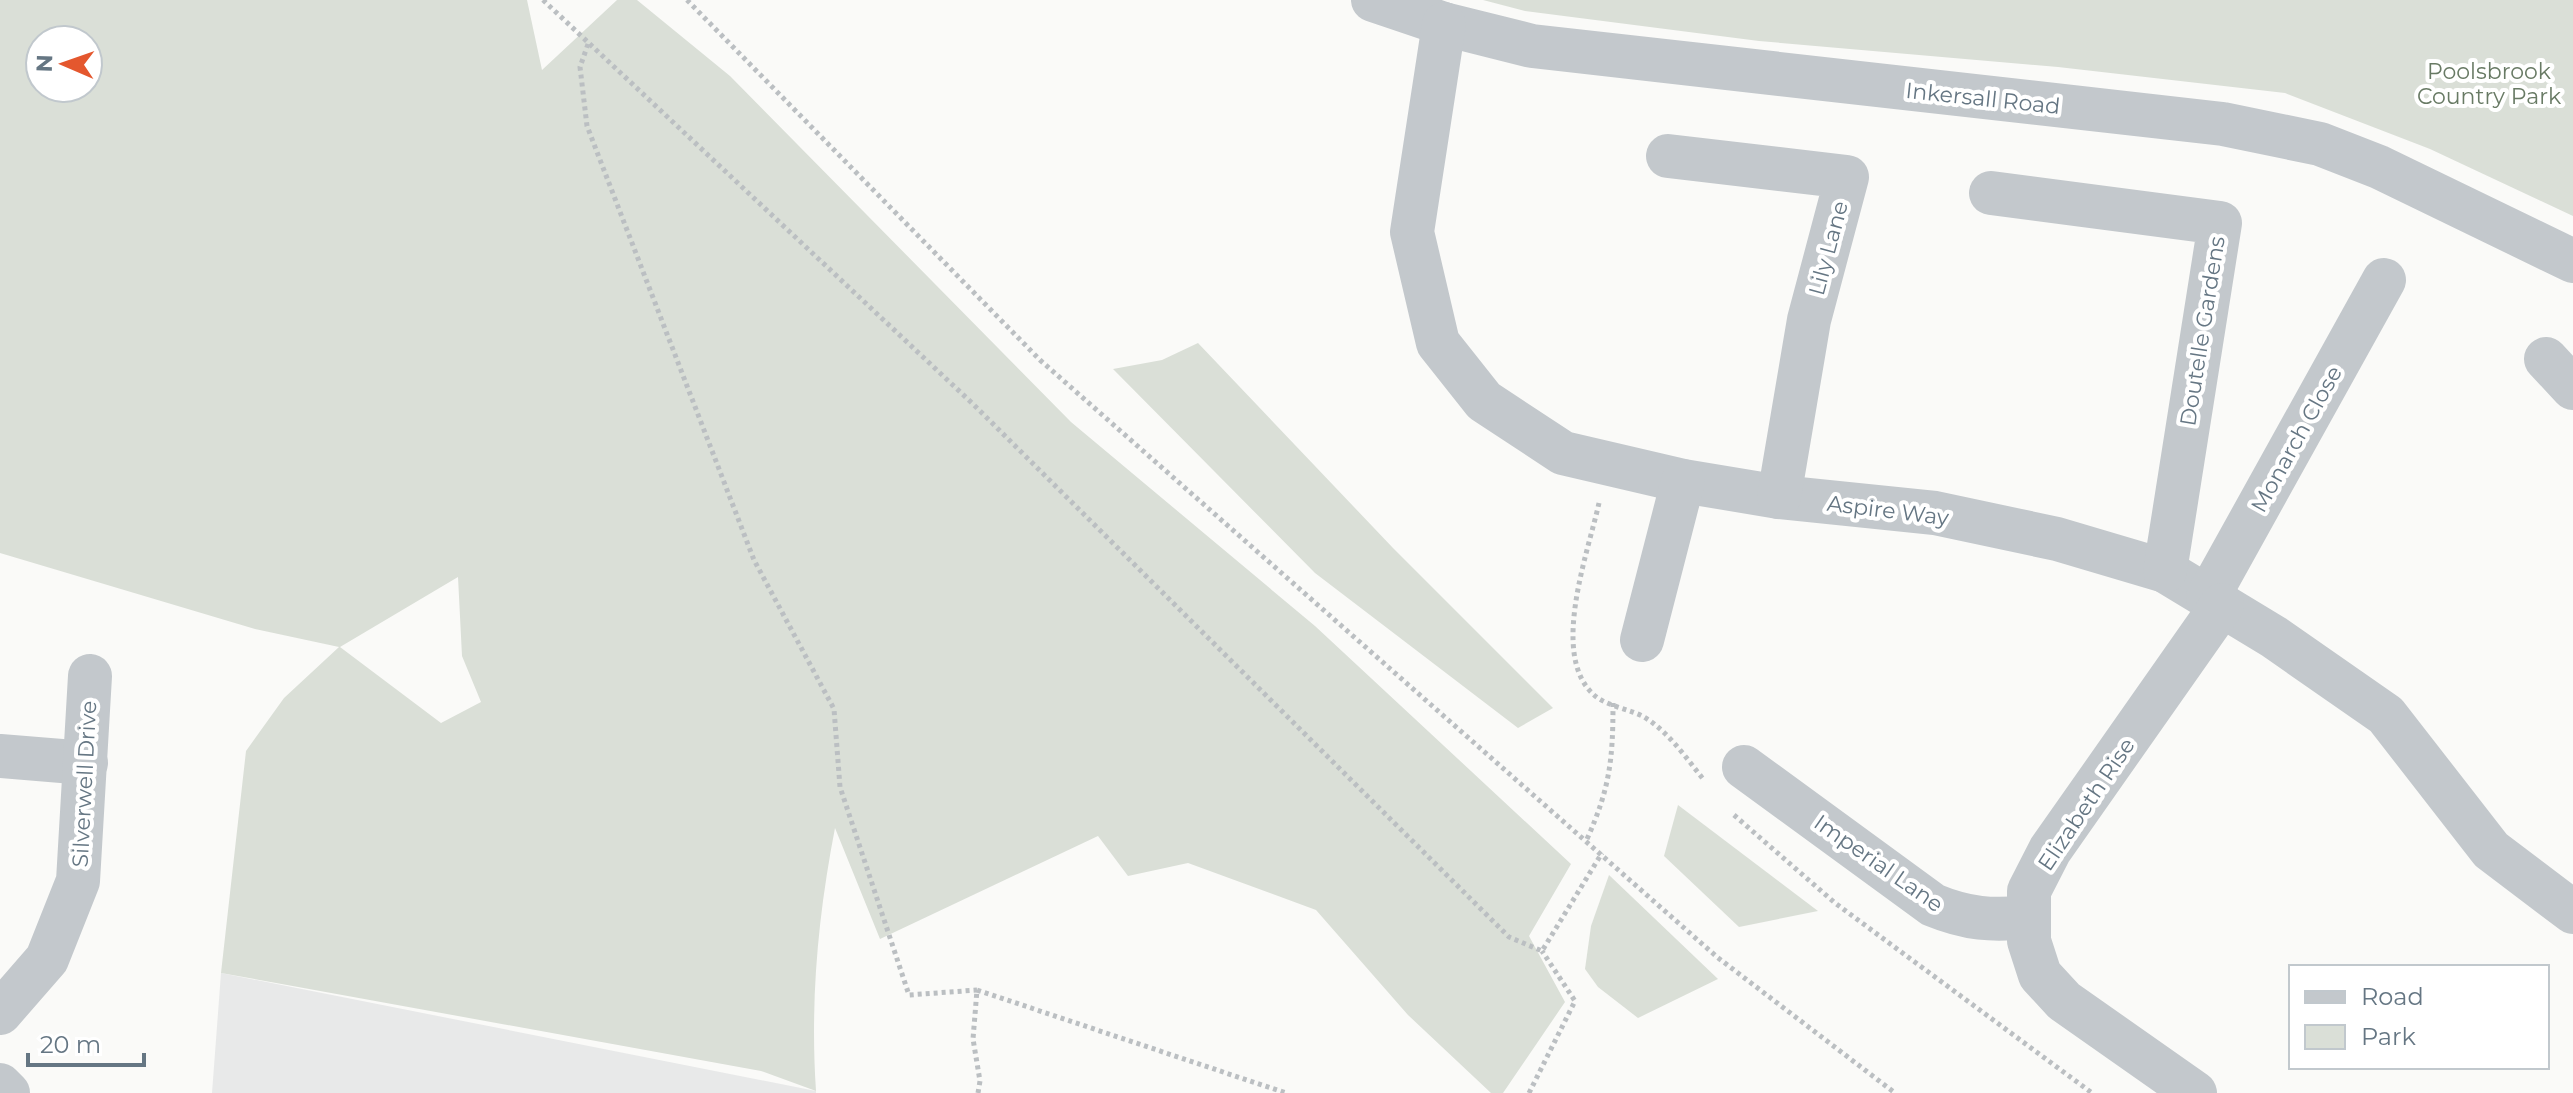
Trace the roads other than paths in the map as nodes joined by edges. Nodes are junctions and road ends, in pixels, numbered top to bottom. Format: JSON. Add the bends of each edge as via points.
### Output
{"nodes":[{"id":1,"x":1373,"y":0,"type":"edge"},
{"id":2,"x":1444,"y":24,"type":"junction"},
{"id":3,"x":1668,"y":156,"type":"dead end"},
{"id":4,"x":1991,"y":193,"type":"dead end"},
{"id":5,"x":2573,"y":261,"type":"edge"},
{"id":6,"x":2384,"y":280,"type":"dead end"},
{"id":7,"x":1683,"y":481,"type":"junction"},
{"id":8,"x":1779,"y":497,"type":"junction"},
{"id":9,"x":2165,"y":571,"type":"junction"},
{"id":10,"x":2215,"y":601,"type":"junction"},
{"id":11,"x":1642,"y":640,"type":"dead end"},
{"id":12,"x":90,"y":676,"type":"dead end"},
{"id":13,"x":0,"y":756,"type":"edge"},
{"id":14,"x":86,"y":763,"type":"junction"},
{"id":15,"x":1744,"y":767,"type":"dead end"},
{"id":16,"x":2569,"y":902,"type":"edge"},
{"id":17,"x":2029,"y":917,"type":"junction"},
{"id":18,"x":0,"y":1013,"type":"edge"},
{"id":19,"x":0,"y":1085,"type":"edge"},
{"id":20,"x":8,"y":1093,"type":"edge"},
{"id":21,"x":2195,"y":1093,"type":"edge"}],
"edges":[{"from":1,"to":2,"type":"street","name":"Inkersall Road"},
{"from":2,"to":5,"type":"street","name":"Inkersall Road","via":[[1532,46],[2223,124],[2320,144],[2444,196]]},
{"from":2,"to":7,"type":"street","name":"Aspire Way","via":[[1412,232],[1438,343],[1484,401],[1563,453]]},
{"from":3,"to":8,"type":"street","name":"Lily Lane","via":[[1847,177],[1809,320]]},
{"from":4,"to":9,"type":"street","name":"Doutelle Gardens","via":[[2220,223]]},
{"from":6,"to":10,"type":"street","name":"Monarch Close"},
{"from":7,"to":8,"type":"street","name":"Aspire Way"},
{"from":7,"to":11,"type":"street"},
{"from":8,"to":9,"type":"street","name":"Aspire Way","via":[[1935,513],[2057,539]]},
{"from":9,"to":10,"type":"street","name":"Aspire Way"},
{"from":10,"to":16,"type":"street","name":"Aspire Way","via":[[2386,715],[2491,850]]},
{"from":10,"to":17,"type":"street","name":"Elizabeth Rise","via":[[2050,850],[2029,891]]},
{"from":12,"to":14,"type":"street","name":"Silverwell Drive"},
{"from":13,"to":14,"type":"street"},
{"from":14,"to":18,"type":"street","name":"Silverwell Drive","via":[[78,881],[47,959]]},
{"from":15,"to":17,"type":"street","name":"Imperial Lane","via":[[1933,905],[1964,918]]},
{"from":17,"to":21,"type":"street","name":"Elizabeth Rise","via":[[2029,941],[2040,975],[2064,1001]]},
{"from":19,"to":20,"type":"street"}]}
